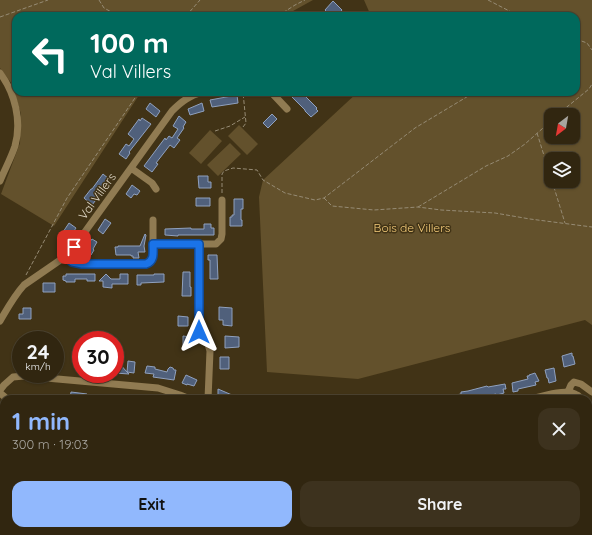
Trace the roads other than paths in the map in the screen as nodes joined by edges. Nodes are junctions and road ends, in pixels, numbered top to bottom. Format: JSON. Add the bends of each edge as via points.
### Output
{"nodes":[{"id":1,"x":0,"y":73,"type":"edge"},
{"id":2,"x":12,"y":93,"type":"edge"},
{"id":3,"x":14,"y":96,"type":"edge"},
{"id":4,"x":193,"y":96,"type":"edge"},
{"id":5,"x":275,"y":96,"type":"edge"},
{"id":6,"x":287,"y":109,"type":"dead end"},
{"id":7,"x":131,"y":168,"type":"junction"},
{"id":8,"x":0,"y":181,"type":"edge"},
{"id":9,"x":156,"y":189,"type":"dead end"},
{"id":10,"x":222,"y":200,"type":"road end"},
{"id":11,"x":153,"y":220,"type":"dead end"},
{"id":12,"x":153,"y":244,"type":"junction"},
{"id":13,"x":199,"y":244,"type":"junction"},
{"id":14,"x":66,"y":256,"type":"junction"},
{"id":15,"x":0,"y":321,"type":"edge"},
{"id":16,"x":0,"y":390,"type":"edge"},
{"id":17,"x":568,"y":392,"type":"junction"},
{"id":18,"x":592,"y":392,"type":"edge"},
{"id":19,"x":180,"y":395,"type":"edge"},
{"id":20,"x":208,"y":395,"type":"edge"},
{"id":21,"x":549,"y":395,"type":"edge"},
{"id":22,"x":577,"y":395,"type":"edge"}],
"edges":[{"from":1,"to":2,"type":"street"},
{"from":3,"to":8,"type":"street","via":[[18,117],[15,144]]},
{"from":4,"to":7,"type":"street","name":"Val Villers","via":[[181,102],[172,111]]},
{"from":5,"to":6,"type":"street"},
{"from":7,"to":9,"type":"street","name":"Val Villers","via":[[152,183]]},
{"from":7,"to":14,"type":"street","name":"Val Villers"},
{"from":10,"to":13,"type":"street","via":[[221,239],[216,244]]},
{"from":11,"to":12,"type":"street"},
{"from":12,"to":13,"type":"street"},
{"from":12,"to":14,"type":"street","via":[[152,260],[146,264],[82,264],[72,262]]},
{"from":13,"to":20,"type":"street","via":[[199,332],[210,350]]},
{"from":14,"to":15,"type":"street","name":"Val Villers","via":[[24,285]]},
{"from":16,"to":19,"type":"street","via":[[13,377],[24,376],[158,388]]},
{"from":17,"to":18,"type":"street","via":[[574,382]]},
{"from":17,"to":21,"type":"street"},
{"from":17,"to":22,"type":"street"}]}
